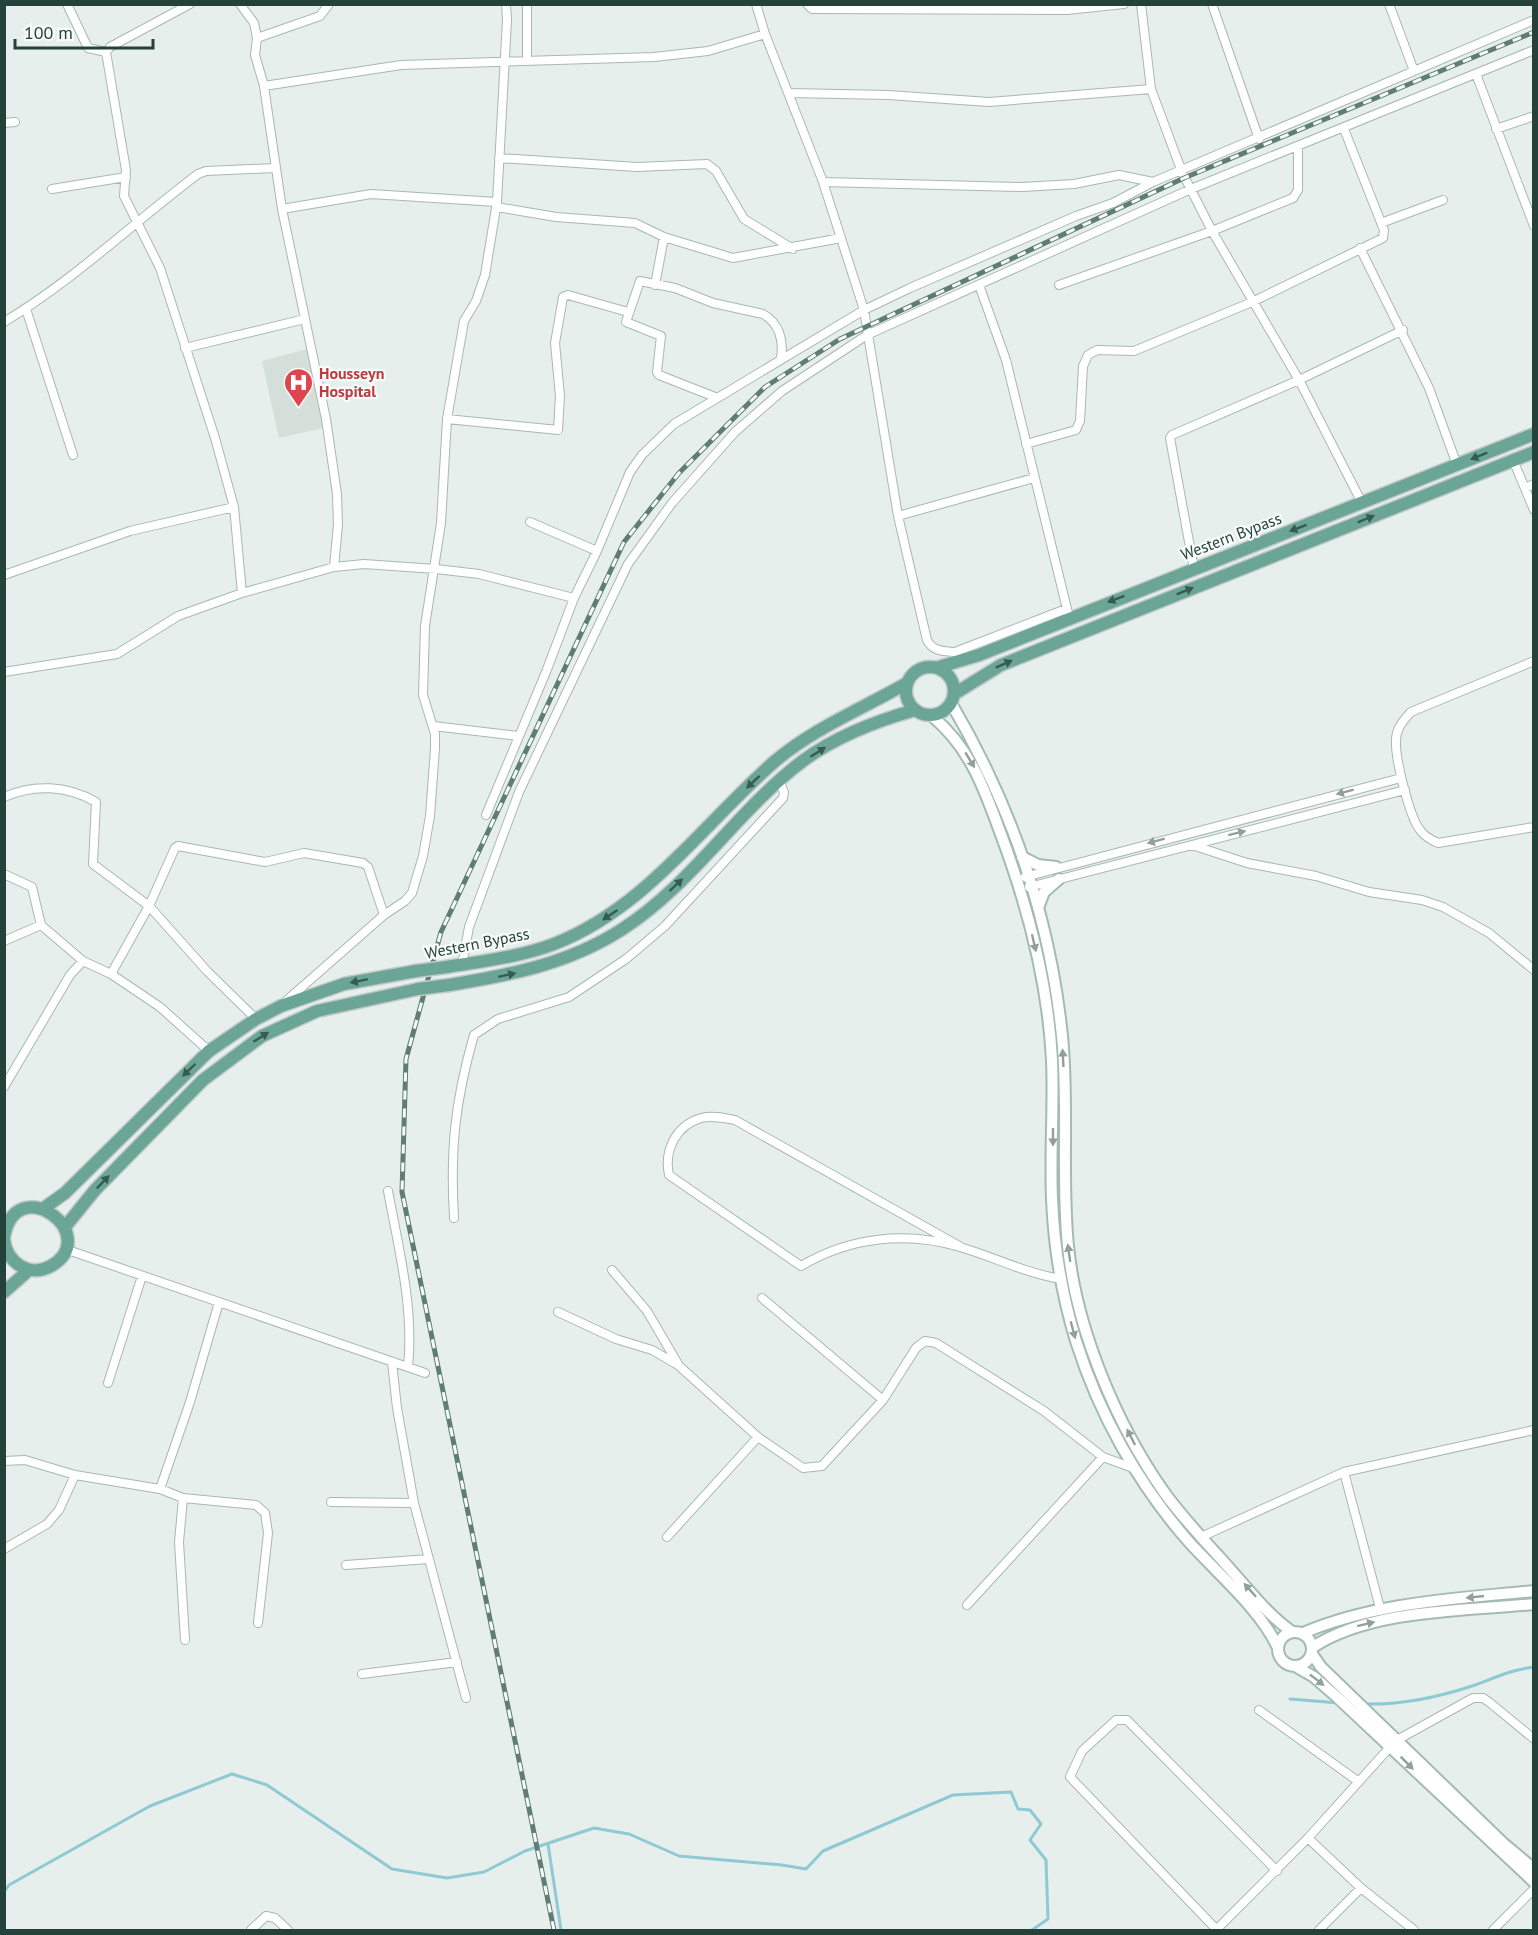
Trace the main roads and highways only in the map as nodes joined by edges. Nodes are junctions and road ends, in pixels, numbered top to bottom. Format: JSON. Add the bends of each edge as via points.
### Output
{"nodes":[{"id":1,"x":1533,"y":434,"type":"edge"},
{"id":2,"x":1533,"y":452,"type":"edge"},
{"id":3,"x":939,"y":668,"type":"junction"},
{"id":4,"x":907,"y":682,"type":"junction"},
{"id":5,"x":952,"y":699,"type":"junction"},
{"id":6,"x":915,"y":710,"type":"junction"},
{"id":7,"x":932,"y":716,"type":"junction"},
{"id":8,"x":1022,"y":857,"type":"junction"},
{"id":9,"x":1056,"y":867,"type":"road end"},
{"id":10,"x":1059,"y":879,"type":"road end"},
{"id":11,"x":1025,"y":882,"type":"junction"},
{"id":12,"x":1038,"y":908,"type":"junction"},
{"id":13,"x":44,"y":1208,"type":"junction"},
{"id":14,"x":4,"y":1210,"type":"edge"},
{"id":15,"x":18,"y":1213,"type":"junction"},
{"id":16,"x":65,"y":1227,"type":"junction"},
{"id":17,"x":4,"y":1238,"type":"edge"},
{"id":18,"x":7,"y":1260,"type":"edge"},
{"id":19,"x":28,"y":1270,"type":"junction"},
{"id":20,"x":4,"y":1292,"type":"edge"},
{"id":21,"x":1533,"y":1591,"type":"edge"},
{"id":22,"x":1533,"y":1604,"type":"edge"},
{"id":23,"x":1291,"y":1631,"type":"junction"},
{"id":24,"x":1303,"y":1633,"type":"junction"},
{"id":25,"x":1278,"y":1648,"type":"junction"},
{"id":26,"x":1312,"y":1650,"type":"junction"},
{"id":27,"x":1295,"y":1666,"type":"junction"},
{"id":28,"x":1352,"y":1704,"type":"junction"},
{"id":29,"x":1393,"y":1743,"type":"junction"},
{"id":30,"x":1533,"y":1869,"type":"edge"},
{"id":31,"x":1533,"y":1882,"type":"edge"}],
"edges":[{"from":1,"to":3,"type":"main road","name":"Western Bypass","one_way":true,"via":[[1194,569],[1068,613],[979,655]]},
{"from":5,"to":2,"type":"main road","name":"Western Bypass","one_way":true,"via":[[1001,665]]},
{"from":3,"to":4,"type":"main road","via":[[920,669]]},
{"from":3,"to":5,"type":"main road","via":[[953,682]]},
{"from":4,"to":6,"type":"main road","via":[[907,699]]},
{"from":4,"to":13,"type":"main road","name":"Western Bypass","one_way":true,"bridge":true,"via":[[825,726],[775,761],[666,869],[609,916],[553,944],[462,965],[344,984],[256,1019],[209,1051],[65,1193]]},
{"from":5,"to":7,"type":"main road","via":[[941,713]]},
{"from":5,"to":8,"type":"main road","via":[[984,761]]},
{"from":6,"to":7,"type":"main road"},
{"from":16,"to":6,"type":"main road","one_way":true,"bridge":true,"via":[[95,1190],[203,1080],[262,1036],[332,1007],[556,963],[588,949],[622,930],[668,893],[804,760],[832,742]]},
{"from":7,"to":11,"type":"main road","one_way":true,"via":[[956,739],[975,767]]},
{"from":8,"to":9,"type":"main road","via":[[1038,865]]},
{"from":8,"to":11,"type":"main road"},
{"from":10,"to":12,"type":"main road","via":[[1044,892]]},
{"from":11,"to":12,"type":"main road"},
{"from":11,"to":25,"type":"main road","one_way":true,"via":[[1050,1036],[1052,1195],[1061,1279],[1076,1342],[1133,1468],[1187,1540],[1261,1620]]},
{"from":23,"to":12,"type":"main road","one_way":true,"via":[[1271,1614],[1166,1495],[1134,1443],[1105,1381],[1083,1317],[1068,1248],[1062,1036]]},
{"from":13,"to":15,"type":"main road"},
{"from":13,"to":16,"type":"main road","via":[[60,1218]]},
{"from":14,"to":15,"type":"main road"},
{"from":15,"to":17,"type":"main road","via":[[6,1228]]},
{"from":16,"to":19,"type":"main road","via":[[65,1250],[55,1264]]},
{"from":17,"to":18,"type":"main road"},
{"from":18,"to":19,"type":"main road"},
{"from":19,"to":20,"type":"main road"},
{"from":21,"to":24,"type":"main road","one_way":true,"via":[[1380,1608]]},
{"from":26,"to":22,"type":"main road","one_way":true,"via":[[1337,1633],[1380,1620]]},
{"from":23,"to":24,"type":"main road"},
{"from":23,"to":25,"type":"main road","via":[[1282,1637]]},
{"from":24,"to":26,"type":"main road"},
{"from":25,"to":27,"type":"main road","via":[[1285,1663]]},
{"from":26,"to":27,"type":"main road","via":[[1307,1662]]},
{"from":26,"to":28,"type":"main road"},
{"from":27,"to":28,"type":"main road","one_way":true},
{"from":28,"to":29,"type":"main road"},
{"from":28,"to":29,"type":"main road","via":[[1365,1709]]},
{"from":29,"to":30,"type":"main road"},
{"from":29,"to":31,"type":"main road","one_way":true}]}
